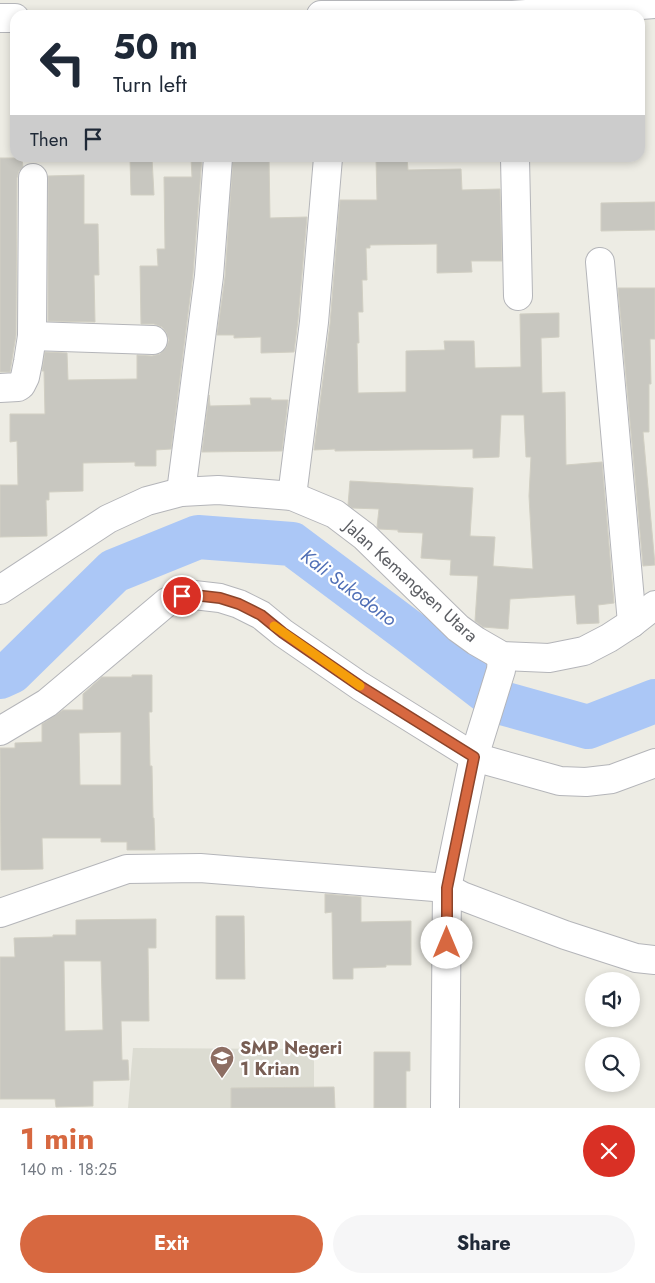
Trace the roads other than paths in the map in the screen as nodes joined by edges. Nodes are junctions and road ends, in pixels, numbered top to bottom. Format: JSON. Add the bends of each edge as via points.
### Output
{"nodes":[{"id":1,"x":655,"y":4,"type":"edge"},
{"id":2,"x":578,"y":10,"type":"edge"},
{"id":3,"x":218,"y":162,"type":"edge"},
{"id":4,"x":328,"y":162,"type":"edge"},
{"id":5,"x":516,"y":162,"type":"edge"},
{"id":6,"x":33,"y":178,"type":"dead end"},
{"id":7,"x":600,"y":262,"type":"dead end"},
{"id":8,"x":518,"y":296,"type":"dead end"},
{"id":9,"x":32,"y":336,"type":"junction"},
{"id":10,"x":153,"y":340,"type":"dead end"},
{"id":11,"x":0,"y":388,"type":"edge"},
{"id":12,"x":181,"y":492,"type":"junction"},
{"id":13,"x":292,"y":496,"type":"junction"},
{"id":14,"x":0,"y":590,"type":"edge"},
{"id":15,"x":655,"y":604,"type":"edge"},
{"id":16,"x":632,"y":623,"type":"junction"},
{"id":17,"x":502,"y":663,"type":"junction"},
{"id":18,"x":0,"y":731,"type":"edge"},
{"id":19,"x":476,"y":749,"type":"junction"},
{"id":20,"x":655,"y":762,"type":"edge"},
{"id":21,"x":447,"y":888,"type":"junction"},
{"id":22,"x":0,"y":913,"type":"edge"},
{"id":23,"x":655,"y":960,"type":"edge"},
{"id":24,"x":446,"y":1108,"type":"edge"}],
"edges":[{"from":1,"to":2,"type":"street"},
{"from":3,"to":12,"type":"street","via":[[209,276]]},
{"from":4,"to":13,"type":"street","via":[[314,322]]},
{"from":5,"to":8,"type":"street"},
{"from":6,"to":9,"type":"street"},
{"from":7,"to":16,"type":"street"},
{"from":9,"to":10,"type":"street"},
{"from":9,"to":11,"type":"street","via":[[24,382],[18,387]]},
{"from":12,"to":13,"type":"street","name":"Jalan Kemangsen Utara","via":[[218,490]]},
{"from":12,"to":14,"type":"street","name":"Jalan Kemangsen Utara","via":[[147,501],[108,519]]},
{"from":13,"to":17,"type":"street","name":"Jalan Kemangsen Utara","via":[[335,514],[364,536],[458,628]]},
{"from":15,"to":16,"type":"street","name":"Jalan Kemangsen Utara"},
{"from":16,"to":17,"type":"street","name":"Jalan Kemangsen Utara","via":[[584,651]]},
{"from":17,"to":19,"type":"street"},
{"from":18,"to":19,"type":"street","via":[[46,703],[167,602],[194,595],[227,600],[261,615],[360,686]]},
{"from":19,"to":20,"type":"street","via":[[560,781],[612,779]]},
{"from":19,"to":21,"type":"street"},
{"from":21,"to":22,"type":"street","via":[[200,868],[127,869]]},
{"from":21,"to":23,"type":"street","via":[[565,935],[636,958]]},
{"from":21,"to":24,"type":"street"}]}
